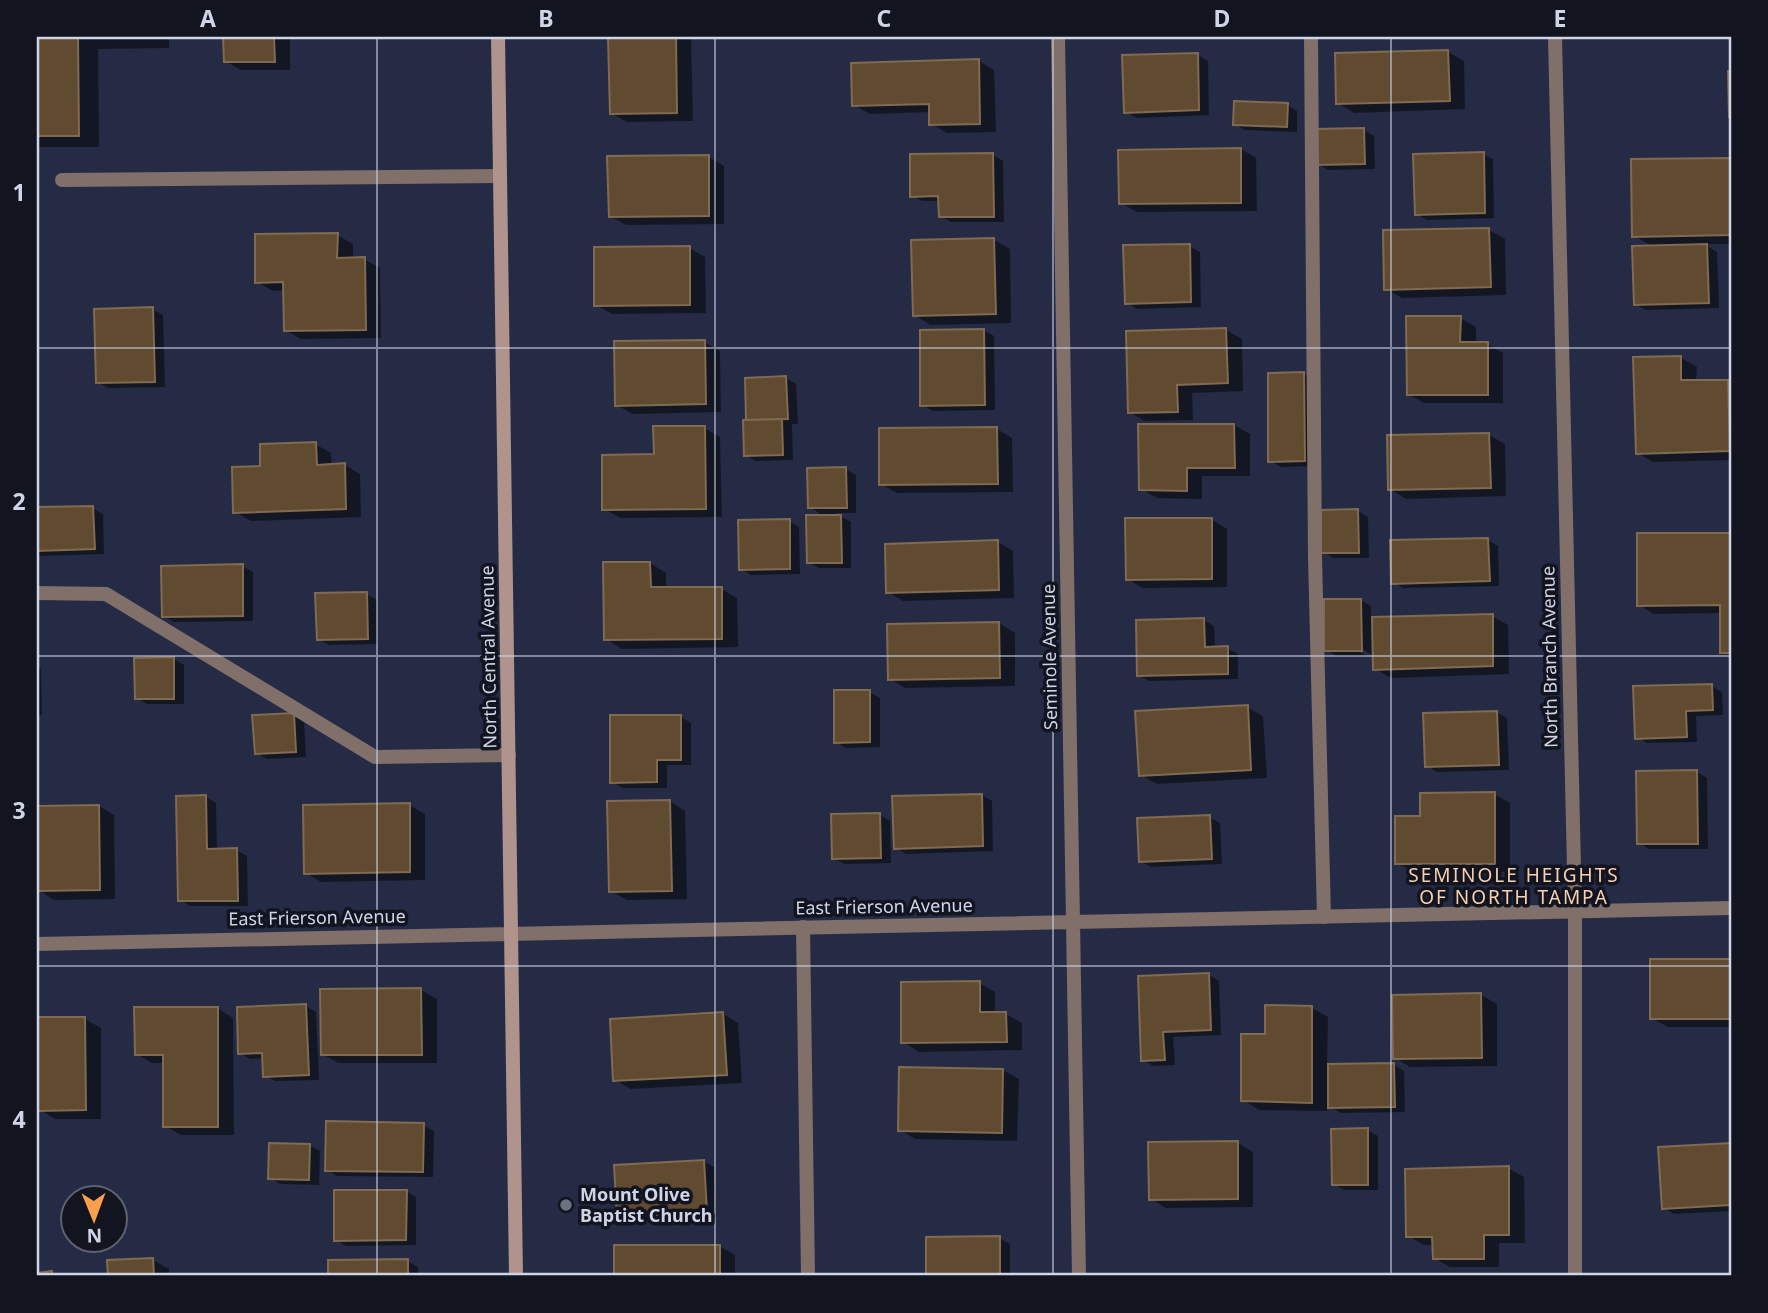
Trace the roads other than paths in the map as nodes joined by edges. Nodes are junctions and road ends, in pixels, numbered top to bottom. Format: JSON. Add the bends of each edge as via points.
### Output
{"nodes":[{"id":1,"x":498,"y":37,"type":"edge"},
{"id":2,"x":1058,"y":37,"type":"edge"},
{"id":3,"x":1311,"y":37,"type":"edge"},
{"id":4,"x":1555,"y":37,"type":"edge"},
{"id":5,"x":500,"y":176,"type":"junction"},
{"id":6,"x":62,"y":180,"type":"dead end"},
{"id":7,"x":37,"y":593,"type":"edge"},
{"id":8,"x":509,"y":755,"type":"junction"},
{"id":9,"x":1731,"y":908,"type":"edge"},
{"id":10,"x":1576,"y":912,"type":"junction"},
{"id":11,"x":1324,"y":917,"type":"junction"},
{"id":12,"x":1074,"y":923,"type":"junction"},
{"id":13,"x":803,"y":928,"type":"junction"},
{"id":14,"x":512,"y":933,"type":"junction"},
{"id":15,"x":37,"y":944,"type":"edge"},
{"id":16,"x":516,"y":1276,"type":"edge"},
{"id":17,"x":808,"y":1276,"type":"edge"},
{"id":18,"x":1079,"y":1276,"type":"edge"},
{"id":19,"x":1575,"y":1276,"type":"edge"}],
"edges":[{"from":1,"to":5,"type":"street","name":"North Central Avenue"},
{"from":2,"to":12,"type":"street","name":"Seminole Avenue"},
{"from":3,"to":11,"type":"street","via":[[1315,557]]},
{"from":4,"to":10,"type":"street","name":"North Branch Avenue"},
{"from":5,"to":6,"type":"street"},
{"from":5,"to":8,"type":"street","name":"North Central Avenue"},
{"from":7,"to":8,"type":"street","via":[[106,594],[375,757]]},
{"from":8,"to":14,"type":"street","name":"North Central Avenue"},
{"from":9,"to":10,"type":"street","name":"East Frierson Avenue"},
{"from":10,"to":11,"type":"street","name":"East Frierson Avenue"},
{"from":10,"to":19,"type":"street","name":"North Branch Avenue"},
{"from":11,"to":12,"type":"street","name":"East Frierson Avenue"},
{"from":12,"to":13,"type":"street","name":"East Frierson Avenue"},
{"from":12,"to":18,"type":"street","name":"Seminole Avenue"},
{"from":13,"to":14,"type":"street","name":"East Frierson Avenue"},
{"from":13,"to":17,"type":"street"},
{"from":14,"to":15,"type":"street","name":"East Frierson Avenue"},
{"from":14,"to":16,"type":"street","name":"North Central Avenue"}]}
